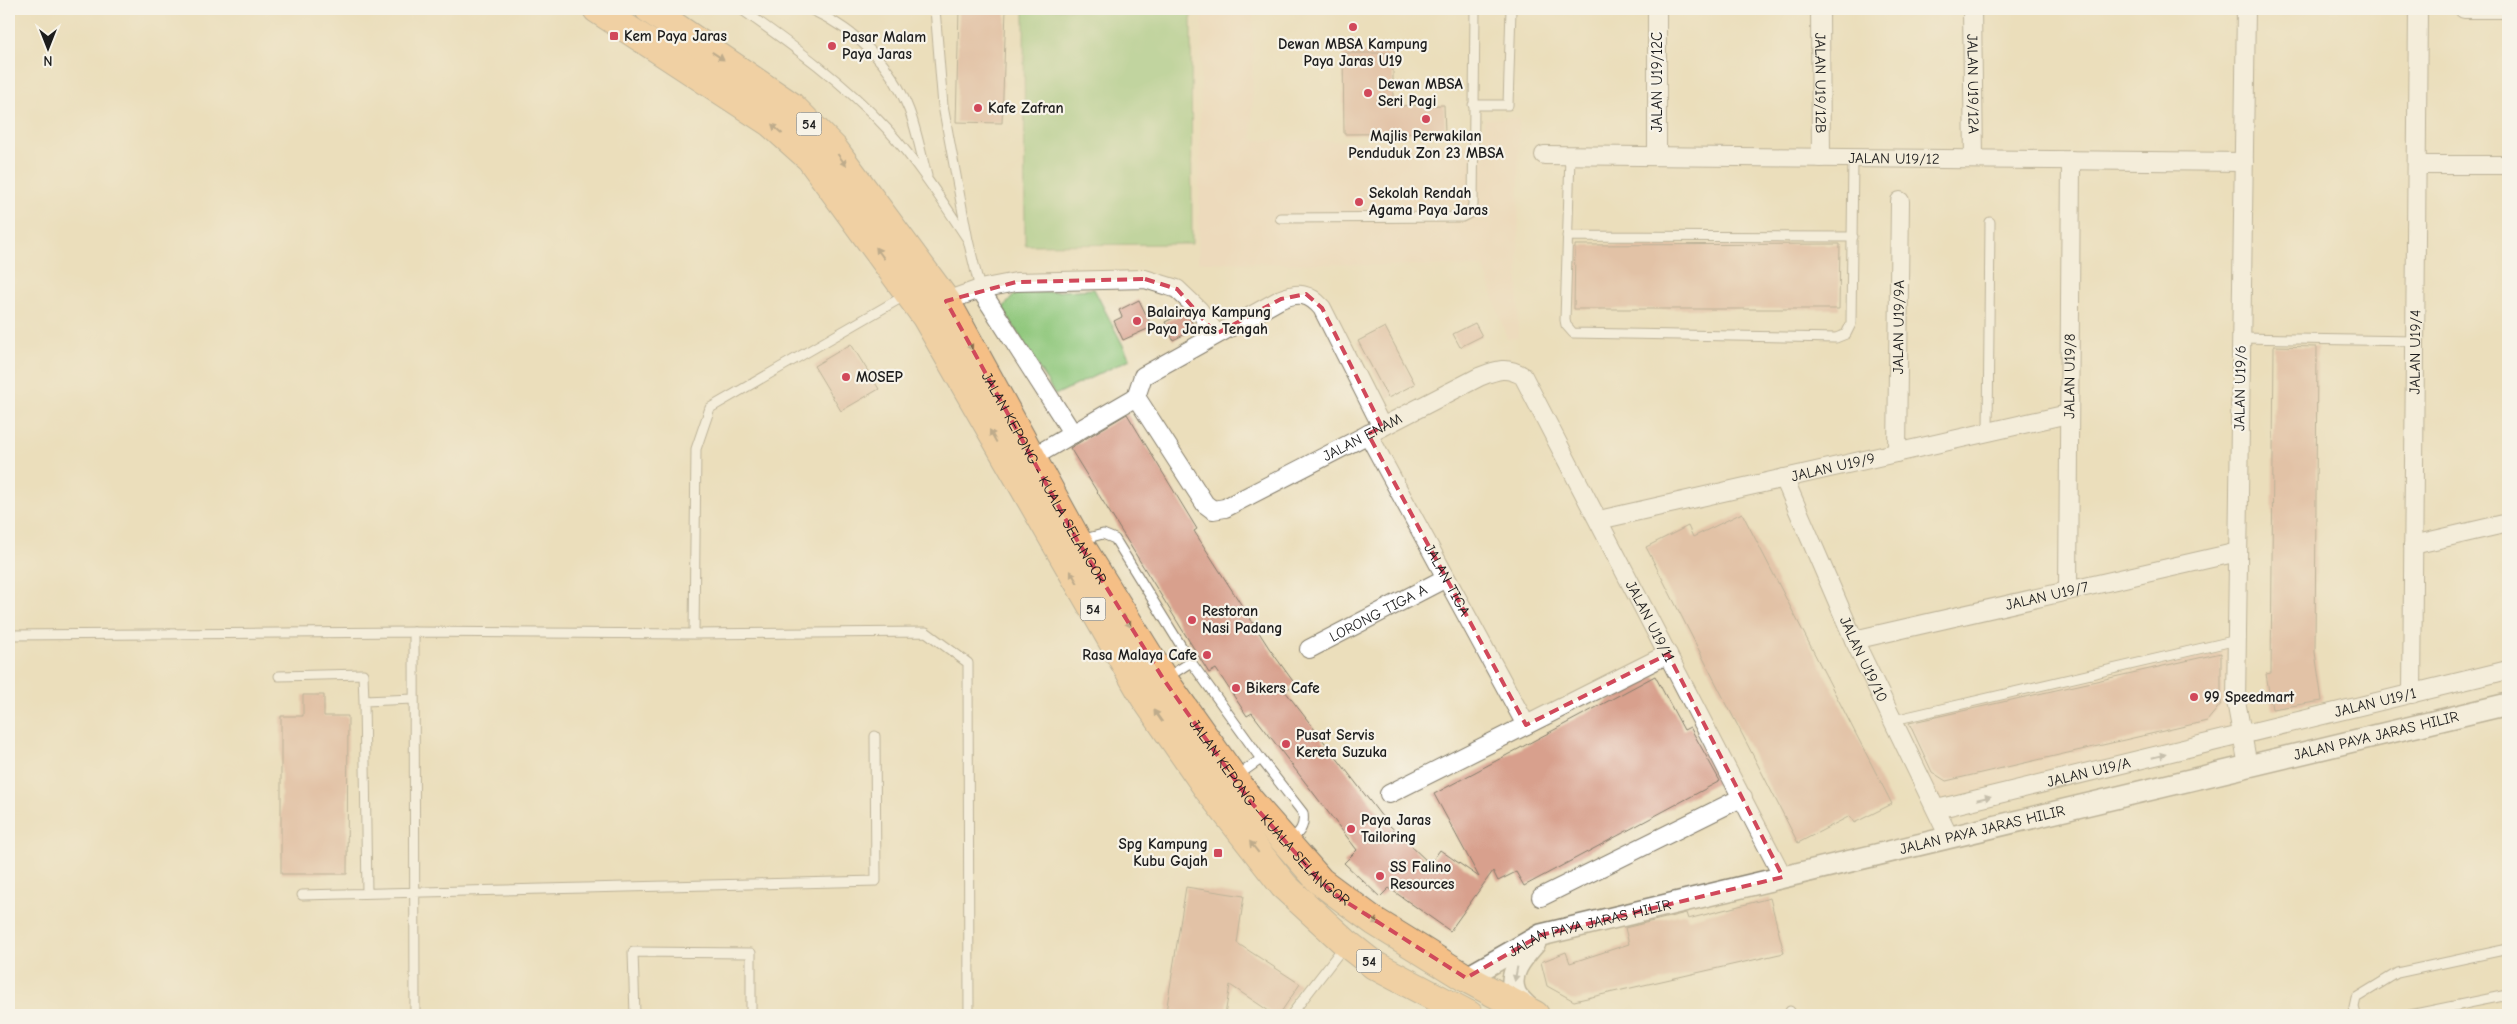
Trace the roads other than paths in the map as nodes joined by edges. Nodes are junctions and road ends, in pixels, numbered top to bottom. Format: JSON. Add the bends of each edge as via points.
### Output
{"nodes":[{"id":1,"x":598,"y":9,"type":"edge"},
{"id":2,"x":649,"y":9,"type":"edge"},
{"id":3,"x":741,"y":9,"type":"edge"},
{"id":4,"x":810,"y":9,"type":"edge"},
{"id":5,"x":935,"y":9,"type":"edge"},
{"id":6,"x":1475,"y":9,"type":"edge"},
{"id":7,"x":1511,"y":9,"type":"edge"},
{"id":8,"x":1657,"y":9,"type":"edge"},
{"id":9,"x":1820,"y":9,"type":"edge"},
{"id":10,"x":1972,"y":9,"type":"edge"},
{"id":11,"x":2246,"y":9,"type":"edge"},
{"id":12,"x":2418,"y":9,"type":"edge"},
{"id":13,"x":2464,"y":9,"type":"edge"},
{"id":14,"x":2508,"y":9,"type":"edge"},
{"id":15,"x":1473,"y":105,"type":"junction"},
{"id":16,"x":1544,"y":155,"type":"dead end"},
{"id":17,"x":1570,"y":156,"type":"junction"},
{"id":18,"x":1657,"y":156,"type":"junction"},
{"id":19,"x":1821,"y":158,"type":"junction"},
{"id":20,"x":1853,"y":158,"type":"junction"},
{"id":21,"x":1974,"y":159,"type":"junction"},
{"id":22,"x":2071,"y":160,"type":"junction"},
{"id":23,"x":2244,"y":162,"type":"junction"},
{"id":24,"x":2416,"y":165,"type":"junction"},
{"id":25,"x":2508,"y":165,"type":"edge"},
{"id":26,"x":929,"y":181,"type":"junction"},
{"id":27,"x":1900,"y":201,"type":"dead end"},
{"id":28,"x":1280,"y":218,"type":"dead end"},
{"id":29,"x":1990,"y":222,"type":"dead end"},
{"id":30,"x":1567,"y":236,"type":"junction"},
{"id":31,"x":1853,"y":237,"type":"junction"},
{"id":32,"x":968,"y":240,"type":"junction"},
{"id":33,"x":926,"y":289,"type":"junction"},
{"id":34,"x":980,"y":289,"type":"junction"},
{"id":35,"x":1216,"y":334,"type":"junction"},
{"id":36,"x":2241,"y":338,"type":"junction"},
{"id":37,"x":2415,"y":341,"type":"junction"},
{"id":38,"x":1512,"y":370,"type":"joint"},
{"id":39,"x":1136,"y":397,"type":"junction"},
{"id":40,"x":2068,"y":414,"type":"junction"},
{"id":41,"x":1375,"y":430,"type":"junction"},
{"id":42,"x":1988,"y":432,"type":"junction"},
{"id":43,"x":1073,"y":434,"type":"junction"},
{"id":44,"x":1897,"y":453,"type":"junction"},
{"id":45,"x":1033,"y":457,"type":"junction"},
{"id":46,"x":1784,"y":478,"type":"junction"},
{"id":47,"x":1599,"y":520,"type":"junction"},
{"id":48,"x":2508,"y":524,"type":"edge"},
{"id":49,"x":1077,"y":540,"type":"junction"},
{"id":50,"x":2413,"y":545,"type":"junction"},
{"id":51,"x":2238,"y":552,"type":"junction"},
{"id":52,"x":1446,"y":578,"type":"junction"},
{"id":53,"x":2068,"y":591,"type":"junction"},
{"id":54,"x":414,"y":632,"type":"junction"},
{"id":55,"x":694,"y":634,"type":"junction"},
{"id":56,"x":9,"y":636,"type":"edge"},
{"id":57,"x":1854,"y":640,"type":"junction"},
{"id":58,"x":2237,"y":640,"type":"junction"},
{"id":59,"x":1309,"y":649,"type":"dead end"},
{"id":60,"x":1668,"y":654,"type":"junction"},
{"id":61,"x":1191,"y":662,"type":"junction"},
{"id":62,"x":2508,"y":670,"type":"edge"},
{"id":63,"x":279,"y":676,"type":"dead end"},
{"id":64,"x":1164,"y":680,"type":"junction"},
{"id":65,"x":2412,"y":694,"type":"junction"},
{"id":66,"x":414,"y":699,"type":"junction"},
{"id":67,"x":364,"y":701,"type":"junction"},
{"id":68,"x":2508,"y":704,"type":"edge"},
{"id":69,"x":1894,"y":720,"type":"junction"},
{"id":70,"x":1526,"y":725,"type":"junction"},
{"id":71,"x":875,"y":736,"type":"dead end"},
{"id":72,"x":2242,"y":736,"type":"junction"},
{"id":73,"x":1260,"y":759,"type":"junction"},
{"id":74,"x":2248,"y":766,"type":"junction"},
{"id":75,"x":1234,"y":778,"type":"junction"},
{"id":76,"x":1389,"y":794,"type":"dead end"},
{"id":77,"x":1742,"y":798,"type":"junction"},
{"id":78,"x":1937,"y":809,"type":"junction"},
{"id":79,"x":1950,"y":837,"type":"junction"},
{"id":80,"x":1287,"y":844,"type":"junction"},
{"id":81,"x":1783,"y":877,"type":"junction"},
{"id":82,"x":1284,"y":886,"type":"junction"},
{"id":83,"x":415,"y":892,"type":"junction"},
{"id":84,"x":367,"y":893,"type":"junction"},
{"id":85,"x":302,"y":894,"type":"dead end"},
{"id":86,"x":1541,"y":897,"type":"dead end"},
{"id":87,"x":1541,"y":935,"type":"junction"},
{"id":88,"x":1346,"y":943,"type":"junction"},
{"id":89,"x":2508,"y":949,"type":"edge"},
{"id":90,"x":1466,"y":978,"type":"junction"},
{"id":91,"x":2508,"y":995,"type":"edge"},
{"id":92,"x":415,"y":1015,"type":"edge"},
{"id":93,"x":635,"y":1015,"type":"edge"},
{"id":94,"x":751,"y":1015,"type":"edge"},
{"id":95,"x":969,"y":1015,"type":"edge"},
{"id":96,"x":1291,"y":1015,"type":"edge"},
{"id":97,"x":1469,"y":1015,"type":"edge"},
{"id":98,"x":1492,"y":1015,"type":"edge"},
{"id":99,"x":1534,"y":1015,"type":"edge"},
{"id":100,"x":2356,"y":1015,"type":"edge"},
{"id":101,"x":2410,"y":1015,"type":"edge"}],
"edges":[{"from":33,"to":1,"type":"highway","name":"JALAN KEPONG - KUALA SELANGOR","number":"54","one_way":true,"via":[[810,158],[771,123]]},
{"from":2,"to":33,"type":"highway","name":"JALAN KEPONG - KUALA SELANGOR","number":"54","one_way":true,"via":[[791,106],[833,148]]},
{"from":3,"to":26,"type":"lane","via":[[834,80],[887,129]]},
{"from":4,"to":26,"type":"lane","via":[[862,40],[889,72],[909,110]]},
{"from":5,"to":32,"type":"lane","via":[[943,106]]},
{"from":6,"to":15,"type":"lane"},
{"from":7,"to":15,"type":"lane","via":[[1508,105]]},
{"from":8,"to":18,"type":"street","name":"JALAN U19/12C"},
{"from":9,"to":19,"type":"street","name":"JALAN U19/12B"},
{"from":10,"to":21,"type":"street","name":"JALAN U19/12A"},
{"from":11,"to":23,"type":"street","name":"JALAN U19/6"},
{"from":12,"to":24,"type":"street","name":"JALAN U19/4"},
{"from":13,"to":14,"type":"street"},
{"from":15,"to":28,"type":"lane","via":[[1473,205],[1466,216]]},
{"from":16,"to":17,"type":"street","name":"JALAN U19/12"},
{"from":17,"to":18,"type":"street","name":"JALAN U19/12"},
{"from":17,"to":30,"type":"lane"},
{"from":18,"to":19,"type":"street","name":"JALAN U19/12"},
{"from":19,"to":20,"type":"street","name":"JALAN U19/12"},
{"from":20,"to":21,"type":"street","name":"JALAN U19/12"},
{"from":20,"to":31,"type":"lane"},
{"from":21,"to":22,"type":"street","name":"JALAN U19/12"},
{"from":22,"to":23,"type":"street","name":"JALAN U19/12"},
{"from":22,"to":40,"type":"street","name":"JALAN U19/8"},
{"from":23,"to":36,"type":"street","name":"JALAN U19/6"},
{"from":24,"to":25,"type":"street"},
{"from":24,"to":37,"type":"street","name":"JALAN U19/4"},
{"from":26,"to":32,"type":"lane"},
{"from":27,"to":44,"type":"street","name":"JALAN U19/9A"},
{"from":29,"to":42,"type":"lane"},
{"from":30,"to":31,"type":"lane"},
{"from":30,"to":31,"type":"lane","via":[[1565,320],[1573,334],[1836,338],[1846,334],[1851,324]]},
{"from":32,"to":34,"type":"lane"},
{"from":33,"to":34,"type":"street"},
{"from":33,"to":45,"type":"highway","name":"JALAN KEPONG - KUALA SELANGOR","number":"54","one_way":true},
{"from":33,"to":55,"type":"lane","via":[[710,408],[696,449]]},
{"from":82,"to":33,"type":"highway","name":"JALAN KEPONG - KUALA SELANGOR","number":"54","one_way":true,"via":[[1208,789],[1145,698]]},
{"from":34,"to":35,"type":"street","via":[[1016,282],[1146,279],[1177,289],[1199,310]]},
{"from":34,"to":43,"type":"street"},
{"from":35,"to":39,"type":"street","name":"JALAN TIGA","via":[[1143,376]]},
{"from":35,"to":41,"type":"street","name":"JALAN TIGA","via":[[1293,294],[1306,294],[1315,299],[1322,308]]},
{"from":36,"to":37,"type":"lane"},
{"from":36,"to":51,"type":"street","name":"JALAN U19/6"},
{"from":37,"to":50,"type":"street","name":"JALAN U19/4"},
{"from":38,"to":41,"type":"street","name":"JALAN ENAM","via":[[1496,370],[1479,377]]},
{"from":38,"to":47,"type":"street","name":"JALAN U19/11","via":[[1523,376],[1530,386]]},
{"from":39,"to":41,"type":"street","name":"JALAN ENAM","via":[[1205,504],[1213,510],[1225,508]]},
{"from":39,"to":43,"type":"street"},
{"from":40,"to":42,"type":"street","name":"JALAN U19/9"},
{"from":40,"to":53,"type":"street","name":"JALAN U19/8"},
{"from":41,"to":52,"type":"street","name":"JALAN TIGA"},
{"from":42,"to":44,"type":"street","name":"JALAN U19/9"},
{"from":43,"to":45,"type":"street"},
{"from":44,"to":46,"type":"street","name":"JALAN U19/9"},
{"from":45,"to":49,"type":"highway","name":"JALAN KEPONG - KUALA SELANGOR","number":"54"},
{"from":46,"to":47,"type":"street","name":"JALAN U19/9"},
{"from":46,"to":57,"type":"street","name":"JALAN U19/10"},
{"from":47,"to":60,"type":"street","name":"JALAN U19/11"},
{"from":48,"to":50,"type":"street"},
{"from":49,"to":61,"type":"lane","via":[[1103,534],[1114,539]]},
{"from":49,"to":64,"type":"highway","name":"JALAN KEPONG - KUALA SELANGOR","number":"54","one_way":true},
{"from":50,"to":65,"type":"street","name":"JALAN U19/4"},
{"from":51,"to":53,"type":"street","name":"JALAN U19/7"},
{"from":51,"to":58,"type":"street","name":"JALAN U19/6"},
{"from":52,"to":59,"type":"street","name":"LORONG TIGA A"},
{"from":52,"to":70,"type":"street","name":"JALAN TIGA"},
{"from":53,"to":57,"type":"street","name":"JALAN U19/7"},
{"from":54,"to":55,"type":"lane"},
{"from":54,"to":56,"type":"lane"},
{"from":54,"to":66,"type":"lane"},
{"from":55,"to":95,"type":"lane","via":[[926,632],[968,663]]},
{"from":57,"to":69,"type":"street","name":"JALAN U19/10"},
{"from":58,"to":69,"type":"lane"},
{"from":58,"to":72,"type":"street","name":"JALAN U19/6","via":[[2236,701]]},
{"from":60,"to":70,"type":"street"},
{"from":60,"to":77,"type":"street","name":"JALAN U19/11"},
{"from":61,"to":64,"type":"lane"},
{"from":61,"to":73,"type":"lane"},
{"from":62,"to":65,"type":"street","name":"JALAN U19/1"},
{"from":63,"to":67,"type":"lane","via":[[363,674]]},
{"from":64,"to":75,"type":"highway","name":"JALAN KEPONG - KUALA SELANGOR","number":"54"},
{"from":65,"to":72,"type":"street","name":"JALAN U19/1"},
{"from":66,"to":67,"type":"lane"},
{"from":66,"to":83,"type":"lane"},
{"from":67,"to":84,"type":"lane"},
{"from":68,"to":74,"type":"street","name":"JALAN PAYA JARAS HILIR"},
{"from":69,"to":78,"type":"street","name":"JALAN U19/10"},
{"from":70,"to":76,"type":"street"},
{"from":71,"to":83,"type":"lane","via":[[876,882]]},
{"from":72,"to":74,"type":"street","name":"JALAN U19/6"},
{"from":78,"to":72,"type":"street","name":"JALAN U19/A","one_way":true},
{"from":73,"to":75,"type":"lane"},
{"from":73,"to":80,"type":"lane","via":[[1303,813],[1305,823],[1301,832]]},
{"from":74,"to":79,"type":"street","name":"JALAN PAYA JARAS HILIR"},
{"from":75,"to":80,"type":"highway","name":"JALAN KEPONG - KUALA SELANGOR","number":"54"},
{"from":77,"to":81,"type":"street","name":"JALAN U19/11"},
{"from":77,"to":86,"type":"street"},
{"from":78,"to":79,"type":"street","name":"JALAN U19/10"},
{"from":79,"to":81,"type":"street","name":"JALAN PAYA JARAS HILIR"},
{"from":80,"to":90,"type":"highway","name":"JALAN KEPONG - KUALA SELANGOR","number":"54","one_way":true,"via":[[1340,898]]},
{"from":81,"to":87,"type":"street","name":"JALAN PAYA JARAS HILIR"},
{"from":82,"to":88,"type":"highway","name":"JALAN KEPONG - KUALA SELANGOR","number":"54"},
{"from":82,"to":90,"type":"highway","via":[[1402,967],[1436,982]]},
{"from":83,"to":84,"type":"lane"},
{"from":83,"to":92,"type":"lane"},
{"from":84,"to":85,"type":"lane"},
{"from":87,"to":90,"type":"street","name":"JALAN PAYA JARAS HILIR"},
{"from":87,"to":99,"type":"street","one_way":true,"via":[[1514,974],[1515,992]]},
{"from":88,"to":96,"type":"lane"},
{"from":88,"to":97,"type":"highway","name":"JALAN KEPONG - KUALA SELANGOR","number":"54","via":[[1381,969]]},
{"from":89,"to":100,"type":"lane","via":[[2398,973],[2356,998]]},
{"from":90,"to":98,"type":"highway","via":[[1470,996]]},
{"from":90,"to":99,"type":"highway","name":"JALAN KEPONG - KUALA SELANGOR","number":"54"},
{"from":91,"to":101,"type":"lane"},
{"from":93,"to":94,"type":"lane","via":[[634,952],[751,953]]}]}
